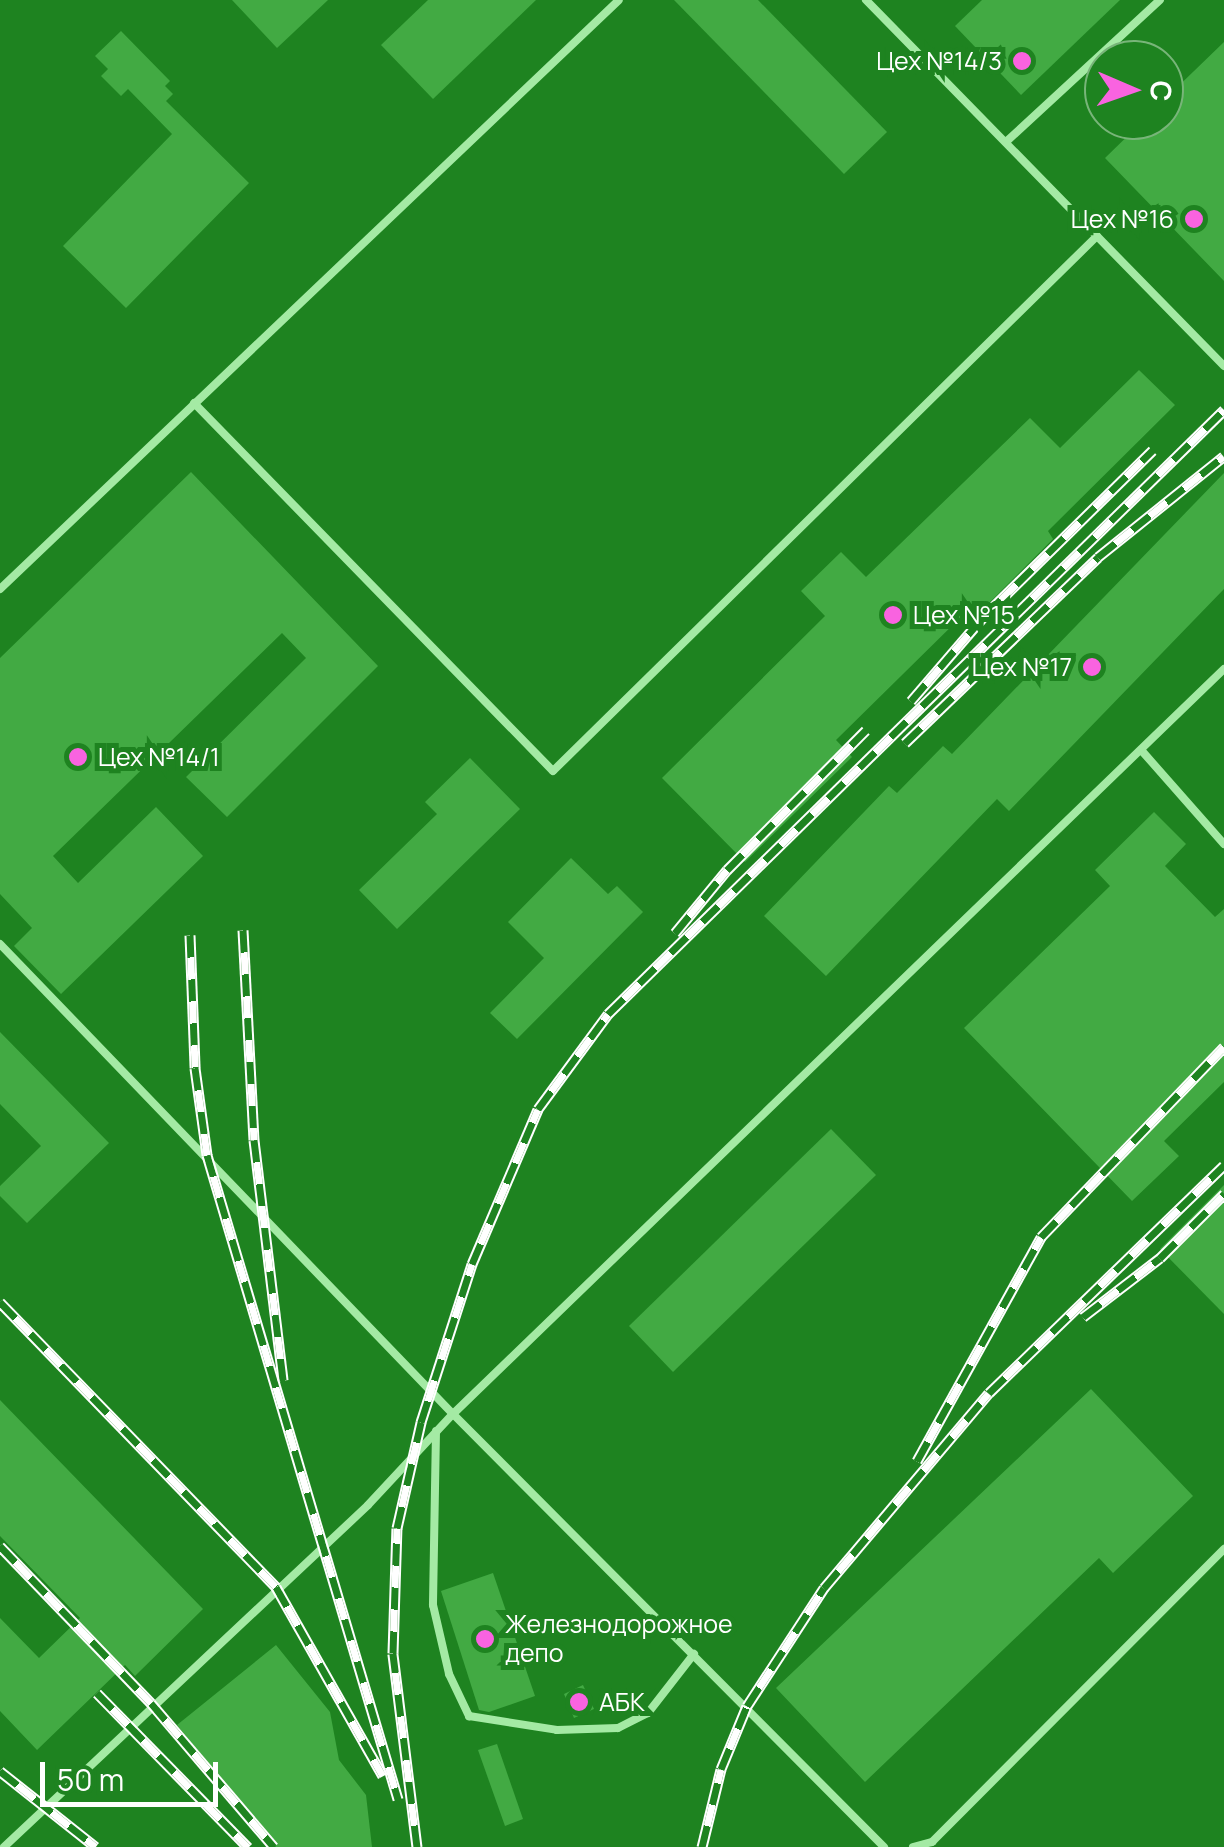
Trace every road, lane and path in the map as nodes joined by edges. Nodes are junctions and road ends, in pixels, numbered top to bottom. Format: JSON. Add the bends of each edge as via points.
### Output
{"nodes":[{"id":1,"x":619,"y":0,"type":"edge"},
{"id":2,"x":866,"y":0,"type":"edge"},
{"id":3,"x":1160,"y":0,"type":"edge"},
{"id":4,"x":1006,"y":142,"type":"junction"},
{"id":5,"x":1097,"y":236,"type":"junction"},
{"id":6,"x":1224,"y":366,"type":"edge"},
{"id":7,"x":194,"y":403,"type":"junction"},
{"id":8,"x":0,"y":589,"type":"edge"},
{"id":9,"x":1224,"y":670,"type":"edge"},
{"id":10,"x":1142,"y":752,"type":"junction"},
{"id":11,"x":1224,"y":844,"type":"edge"},
{"id":12,"x":0,"y":944,"type":"edge"},
{"id":13,"x":452,"y":1414,"type":"junction"},
{"id":14,"x":436,"y":1430,"type":"junction"},
{"id":15,"x":1224,"y":1548,"type":"edge"},
{"id":16,"x":694,"y":1654,"type":"junction"},
{"id":17,"x":4,"y":1847,"type":"edge"},
{"id":18,"x":884,"y":1847,"type":"edge"},
{"id":19,"x":913,"y":1847,"type":"edge"}],
"edges":[{"from":1,"to":7,"type":"lane"},
{"from":2,"to":4,"type":"lane"},
{"from":3,"to":4,"type":"lane"},
{"from":4,"to":5,"type":"lane"},
{"from":5,"to":6,"type":"lane"},
{"from":5,"to":7,"type":"lane","via":[[553,771]]},
{"from":7,"to":8,"type":"lane"},
{"from":9,"to":10,"type":"lane"},
{"from":10,"to":11,"type":"lane"},
{"from":10,"to":13,"type":"lane"},
{"from":12,"to":13,"type":"lane"},
{"from":13,"to":14,"type":"lane"},
{"from":13,"to":16,"type":"lane"},
{"from":14,"to":16,"type":"lane","via":[[433,1606],[449,1674],[469,1716],[556,1730],[618,1728],[648,1713]]},
{"from":14,"to":17,"type":"lane","via":[[368,1505]]},
{"from":15,"to":19,"type":"lane","via":[[932,1842]]},
{"from":16,"to":18,"type":"lane"}]}
